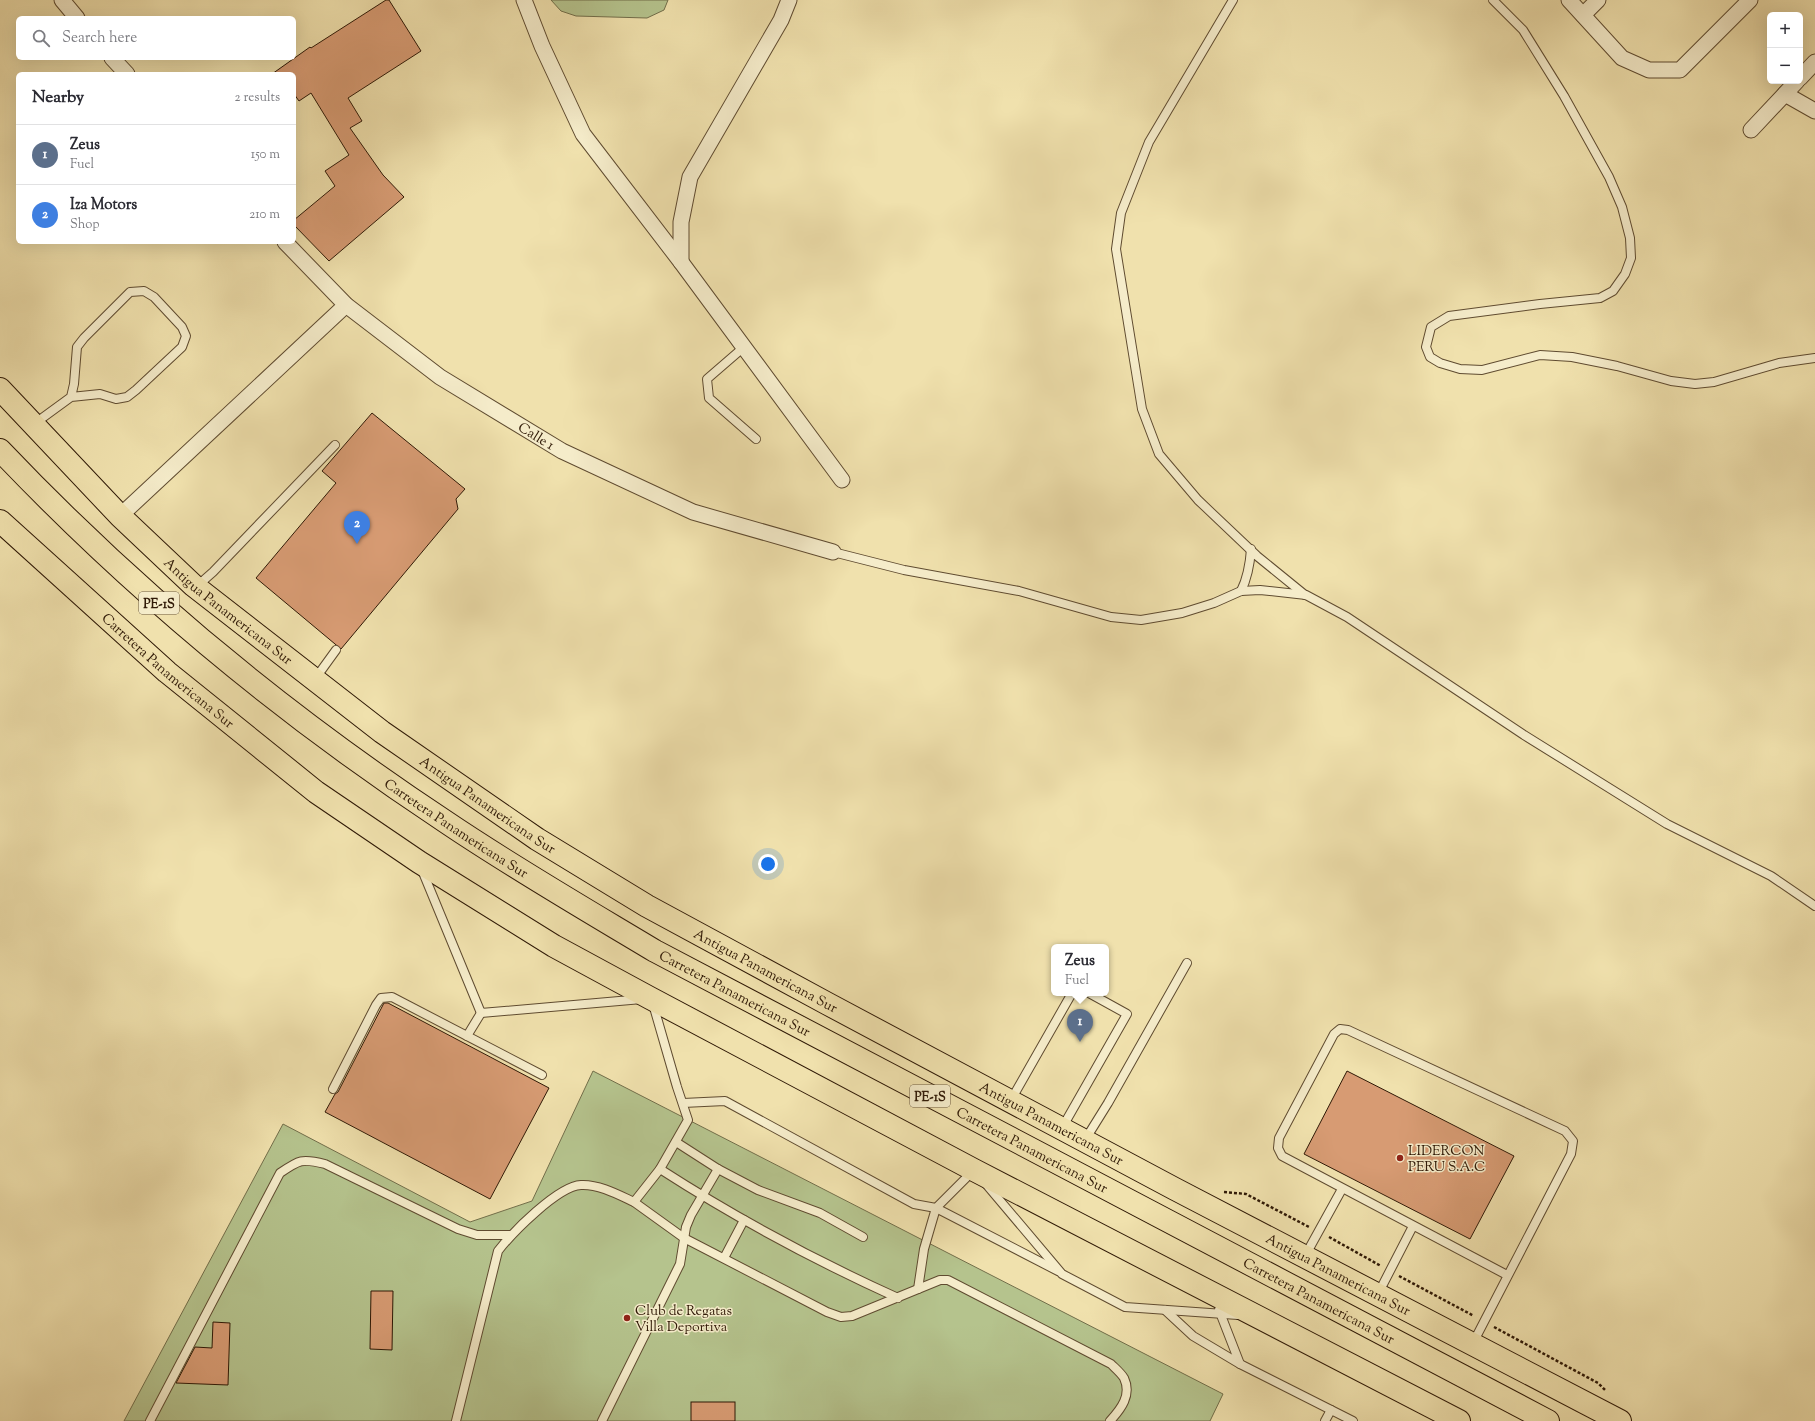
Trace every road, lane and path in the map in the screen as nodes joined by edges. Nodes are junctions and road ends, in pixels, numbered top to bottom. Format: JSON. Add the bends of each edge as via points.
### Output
{"nodes":[{"id":1,"x":62,"y":0,"type":"edge"},
{"id":2,"x":524,"y":0,"type":"edge"},
{"id":3,"x":789,"y":0,"type":"edge"},
{"id":4,"x":1233,"y":0,"type":"edge"},
{"id":5,"x":1493,"y":0,"type":"edge"},
{"id":6,"x":1569,"y":0,"type":"edge"},
{"id":7,"x":1598,"y":0,"type":"edge"},
{"id":8,"x":1750,"y":0,"type":"edge"},
{"id":9,"x":1583,"y":15,"type":"junction"},
{"id":10,"x":75,"y":16,"type":"edge"},
{"id":11,"x":114,"y":60,"type":"edge"},
{"id":12,"x":1815,"y":62,"type":"edge"},
{"id":13,"x":125,"y":72,"type":"edge"},
{"id":14,"x":1803,"y":75,"type":"edge"},
{"id":15,"x":1794,"y":84,"type":"edge"},
{"id":16,"x":1785,"y":94,"type":"junction"},
{"id":17,"x":1815,"y":111,"type":"edge"},
{"id":18,"x":1751,"y":130,"type":"dead end"},
{"id":19,"x":287,"y":244,"type":"edge"},
{"id":20,"x":681,"y":262,"type":"junction"},
{"id":21,"x":346,"y":305,"type":"junction"},
{"id":22,"x":744,"y":347,"type":"junction"},
{"id":23,"x":1815,"y":358,"type":"edge"},
{"id":24,"x":0,"y":389,"type":"edge"},
{"id":25,"x":71,"y":397,"type":"junction"},
{"id":26,"x":33,"y":425,"type":"junction"},
{"id":27,"x":756,"y":439,"type":"dead end"},
{"id":28,"x":335,"y":445,"type":"dead end"},
{"id":29,"x":0,"y":450,"type":"edge"},
{"id":30,"x":842,"y":480,"type":"dead end"},
{"id":31,"x":120,"y":516,"type":"junction"},
{"id":32,"x":0,"y":521,"type":"edge"},
{"id":33,"x":1251,"y":549,"type":"junction"},
{"id":34,"x":833,"y":552,"type":"joint"},
{"id":35,"x":196,"y":588,"type":"junction"},
{"id":36,"x":1241,"y":591,"type":"junction"},
{"id":37,"x":1306,"y":596,"type":"junction"},
{"id":38,"x":336,"y":650,"type":"dead end"},
{"id":39,"x":314,"y":679,"type":"junction"},
{"id":40,"x":419,"y":862,"type":"junction"},
{"id":41,"x":1815,"y":906,"type":"edge"},
{"id":42,"x":1187,"y":964,"type":"dead end"},
{"id":43,"x":1070,"y":996,"type":"edge"},
{"id":44,"x":1094,"y":996,"type":"edge"},
{"id":45,"x":651,"y":999,"type":"junction"},
{"id":46,"x":481,"y":1013,"type":"junction"},
{"id":47,"x":467,"y":1036,"type":"junction"},
{"id":48,"x":542,"y":1075,"type":"dead end"},
{"id":49,"x":333,"y":1089,"type":"dead end"},
{"id":50,"x":1010,"y":1101,"type":"junction"},
{"id":51,"x":683,"y":1103,"type":"junction"},
{"id":52,"x":1062,"y":1129,"type":"junction"},
{"id":53,"x":1084,"y":1141,"type":"junction"},
{"id":54,"x":676,"y":1142,"type":"junction"},
{"id":55,"x":718,"y":1168,"type":"junction"},
{"id":56,"x":660,"y":1169,"type":"junction"},
{"id":57,"x":974,"y":1170,"type":"junction"},
{"id":58,"x":1342,"y":1189,"type":"junction"},
{"id":59,"x":1222,"y":1192,"type":"dead end"},
{"id":60,"x":702,"y":1196,"type":"junction"},
{"id":61,"x":634,"y":1202,"type":"junction"},
{"id":62,"x":936,"y":1208,"type":"junction"},
{"id":63,"x":744,"y":1220,"type":"junction"},
{"id":64,"x":1413,"y":1226,"type":"junction"},
{"id":65,"x":1319,"y":1232,"type":"junction"},
{"id":66,"x":511,"y":1235,"type":"junction"},
{"id":67,"x":863,"y":1237,"type":"dead end"},
{"id":68,"x":684,"y":1238,"type":"junction"},
{"id":69,"x":1305,"y":1256,"type":"junction"},
{"id":70,"x":724,"y":1258,"type":"junction"},
{"id":71,"x":1390,"y":1271,"type":"junction"},
{"id":72,"x":1062,"y":1274,"type":"junction"},
{"id":73,"x":1507,"y":1275,"type":"junction"},
{"id":74,"x":918,"y":1289,"type":"junction"},
{"id":75,"x":1378,"y":1294,"type":"junction"},
{"id":76,"x":898,"y":1298,"type":"junction"},
{"id":77,"x":1217,"y":1304,"type":"junction"},
{"id":78,"x":1165,"y":1310,"type":"junction"},
{"id":79,"x":1484,"y":1321,"type":"junction"},
{"id":80,"x":1472,"y":1344,"type":"junction"},
{"id":81,"x":1240,"y":1364,"type":"junction"},
{"id":82,"x":1609,"y":1394,"type":"dead end"},
{"id":83,"x":1331,"y":1410,"type":"junction"},
{"id":84,"x":150,"y":1421,"type":"edge"},
{"id":85,"x":456,"y":1421,"type":"edge"},
{"id":86,"x":602,"y":1421,"type":"edge"},
{"id":87,"x":1110,"y":1421,"type":"edge"},
{"id":88,"x":1325,"y":1421,"type":"edge"},
{"id":89,"x":1353,"y":1421,"type":"edge"},
{"id":90,"x":1459,"y":1421,"type":"edge"},
{"id":91,"x":1548,"y":1421,"type":"edge"},
{"id":92,"x":1620,"y":1421,"type":"edge"}],
"edges":[{"from":1,"to":10,"type":"street"},
{"from":2,"to":20,"type":"street","via":[[542,46],[583,134]]},
{"from":3,"to":20,"type":"street","via":[[781,20],[690,177],[681,222]]},
{"from":4,"to":33,"type":"lane","via":[[1149,142],[1121,213],[1116,248],[1142,409],[1159,454],[1198,500]]},
{"from":5,"to":23,"type":"lane","via":[[1523,30],[1564,96],[1609,177],[1622,207],[1630,238],[1631,258],[1614,291],[1600,298],[1449,316],[1431,327],[1426,347],[1430,357],[1460,369],[1482,370],[1540,355],[1572,357],[1695,384],[1714,382],[1778,363]]},
{"from":6,"to":9,"type":"street"},
{"from":7,"to":9,"type":"street"},
{"from":8,"to":9,"type":"street","via":[[1680,70],[1649,70],[1622,58]]},
{"from":11,"to":13,"type":"street"},
{"from":12,"to":14,"type":"street"},
{"from":15,"to":16,"type":"street"},
{"from":16,"to":17,"type":"street"},
{"from":16,"to":18,"type":"street"},
{"from":19,"to":21,"type":"street","name":"Calle 1"},
{"from":20,"to":22,"type":"street"},
{"from":21,"to":31,"type":"street"},
{"from":21,"to":34,"type":"street","name":"Calle 1","via":[[440,377],[562,451],[693,512]]},
{"from":22,"to":27,"type":"lane","via":[[707,379],[707,388],[709,398]]},
{"from":22,"to":30,"type":"street"},
{"from":24,"to":26,"type":"main road","name":"Antigua Panamericana Sur"},
{"from":25,"to":25,"type":"lane","via":[[100,394],[116,399],[127,397],[182,347],[186,336],[182,327],[154,297],[144,291],[130,292],[77,347]]},
{"from":25,"to":26,"type":"lane"},
{"from":26,"to":31,"type":"main road","name":"Antigua Panamericana Sur"},
{"from":28,"to":35,"type":"lane"},
{"from":29,"to":91,"type":"main road","name":"Carretera Panamericana Sur","number":"PE-1S","via":[[114,564],[202,641],[330,741],[446,822],[560,894],[655,951]]},
{"from":31,"to":35,"type":"main road","name":"Antigua Panamericana Sur"},
{"from":32,"to":40,"type":"main road","name":"Carretera Panamericana Sur","via":[[167,672],[234,727],[316,792]]},
{"from":33,"to":36,"type":"lane","via":[[1247,580]]},
{"from":33,"to":37,"type":"lane"},
{"from":34,"to":36,"type":"lane","via":[[904,570],[1019,591],[1111,616],[1141,620],[1182,613]]},
{"from":35,"to":39,"type":"main road","name":"Antigua Panamericana Sur"},
{"from":36,"to":37,"type":"lane","via":[[1260,590]]},
{"from":37,"to":41,"type":"lane","via":[[1347,616],[1524,735],[1667,824],[1771,876]]},
{"from":38,"to":39,"type":"lane"},
{"from":39,"to":50,"type":"main road","name":"Antigua Panamericana Sur","via":[[382,732],[569,859],[647,906]]},
{"from":40,"to":45,"type":"main road","name":"Carretera Panamericana Sur","via":[[554,946]]},
{"from":40,"to":46,"type":"lane"},
{"from":42,"to":53,"type":"lane"},
{"from":43,"to":50,"type":"lane"},
{"from":44,"to":52,"type":"lane","via":[[1127,1014]]},
{"from":45,"to":46,"type":"lane"},
{"from":45,"to":51,"type":"lane"},
{"from":45,"to":57,"type":"main road","name":"Carretera Panamericana Sur"},
{"from":46,"to":47,"type":"lane"},
{"from":47,"to":48,"type":"lane"},
{"from":47,"to":49,"type":"lane","via":[[392,997],[381,998]]},
{"from":50,"to":52,"type":"main road","name":"Antigua Panamericana Sur"},
{"from":51,"to":54,"type":"lane","via":[[688,1120]]},
{"from":51,"to":62,"type":"lane","via":[[725,1101],[908,1201]]},
{"from":52,"to":53,"type":"main road","name":"Antigua Panamericana Sur"},
{"from":53,"to":69,"type":"main road","name":"Antigua Panamericana Sur"},
{"from":54,"to":55,"type":"lane"},
{"from":54,"to":56,"type":"lane"},
{"from":55,"to":60,"type":"lane"},
{"from":55,"to":67,"type":"lane","via":[[758,1190],[820,1213]]},
{"from":56,"to":60,"type":"lane"},
{"from":56,"to":61,"type":"lane"},
{"from":57,"to":62,"type":"lane"},
{"from":57,"to":72,"type":"lane"},
{"from":57,"to":77,"type":"main road","name":"Carretera Panamericana Sur"},
{"from":58,"to":64,"type":"lane"},
{"from":58,"to":65,"type":"lane"},
{"from":58,"to":73,"type":"lane","via":[[1282,1156],[1278,1148],[1279,1138],[1334,1034],[1340,1029],[1565,1131],[1573,1141],[1571,1154]]},
{"from":59,"to":65,"type":"path","via":[[1246,1194]]},
{"from":60,"to":63,"type":"lane"},
{"from":60,"to":68,"type":"lane","via":[[691,1215]]},
{"from":61,"to":66,"type":"lane","via":[[597,1188],[581,1185],[563,1192],[534,1213]]},
{"from":61,"to":68,"type":"lane"},
{"from":62,"to":72,"type":"lane"},
{"from":62,"to":74,"type":"lane","via":[[924,1249]]},
{"from":63,"to":70,"type":"lane"},
{"from":63,"to":76,"type":"lane","via":[[829,1267]]},
{"from":64,"to":71,"type":"lane"},
{"from":64,"to":73,"type":"lane"},
{"from":65,"to":69,"type":"lane"},
{"from":65,"to":71,"type":"path"},
{"from":66,"to":84,"type":"lane","via":[[477,1234],[458,1229],[325,1164],[299,1161],[280,1173]]},
{"from":66,"to":85,"type":"lane","via":[[498,1251]]},
{"from":68,"to":70,"type":"lane"},
{"from":68,"to":86,"type":"lane","via":[[680,1264]]},
{"from":69,"to":75,"type":"main road","name":"Antigua Panamericana Sur"},
{"from":70,"to":76,"type":"lane","via":[[840,1317],[852,1316]]},
{"from":71,"to":75,"type":"lane"},
{"from":71,"to":79,"type":"path"},
{"from":72,"to":78,"type":"lane","via":[[1126,1307]]},
{"from":73,"to":79,"type":"lane"},
{"from":74,"to":76,"type":"lane"},
{"from":74,"to":87,"type":"lane","via":[[940,1280],[948,1280],[1111,1364],[1124,1378],[1127,1396]]},
{"from":75,"to":80,"type":"main road","name":"Antigua Panamericana Sur"},
{"from":77,"to":78,"type":"lane"},
{"from":77,"to":81,"type":"lane"},
{"from":77,"to":90,"type":"main road","name":"Carretera Panamericana Sur","via":[[1255,1316]]},
{"from":78,"to":81,"type":"lane","via":[[1192,1336]]},
{"from":79,"to":80,"type":"lane"},
{"from":79,"to":82,"type":"path","via":[[1598,1383]]},
{"from":80,"to":92,"type":"main road","name":"Antigua Panamericana Sur"},
{"from":81,"to":83,"type":"lane"},
{"from":83,"to":88,"type":"lane"},
{"from":83,"to":89,"type":"lane"}]}
